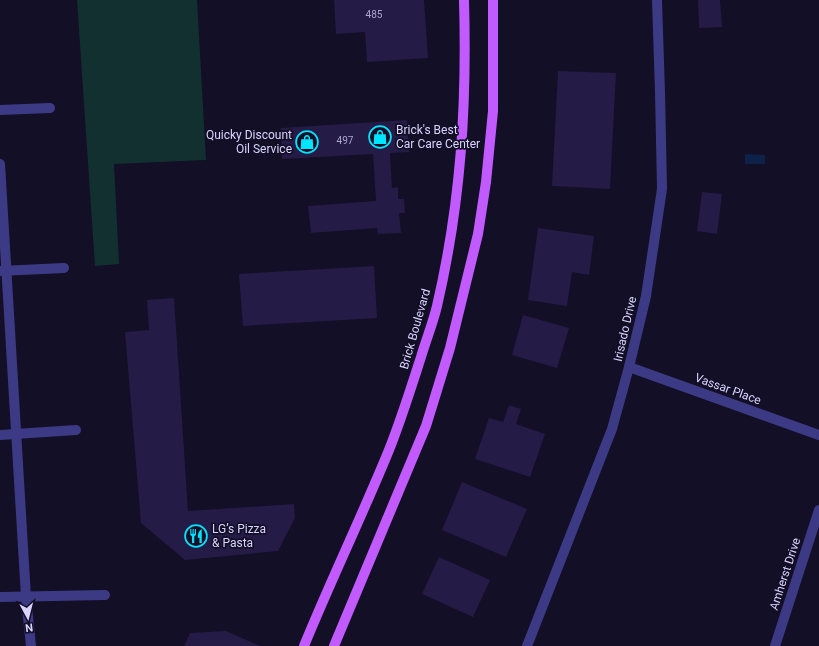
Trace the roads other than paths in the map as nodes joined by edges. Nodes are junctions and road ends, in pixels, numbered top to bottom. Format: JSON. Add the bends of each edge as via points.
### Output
{"nodes":[{"id":1,"x":464,"y":0,"type":"edge"},
{"id":2,"x":493,"y":0,"type":"edge"},
{"id":3,"x":657,"y":0,"type":"edge"},
{"id":4,"x":50,"y":108,"type":"dead end"},
{"id":5,"x":0,"y":110,"type":"edge"},
{"id":6,"x":0,"y":164,"type":"edge"},
{"id":7,"x":64,"y":268,"type":"dead end"},
{"id":8,"x":3,"y":271,"type":"edge"},
{"id":9,"x":629,"y":367,"type":"junction"},
{"id":10,"x":76,"y":430,"type":"dead end"},
{"id":11,"x":16,"y":434,"type":"junction"},
{"id":12,"x":0,"y":435,"type":"edge"},
{"id":13,"x":819,"y":435,"type":"edge"},
{"id":14,"x":819,"y":510,"type":"edge"},
{"id":15,"x":105,"y":595,"type":"dead end"},
{"id":16,"x":0,"y":597,"type":"edge"},
{"id":17,"x":26,"y":597,"type":"junction"},
{"id":18,"x":31,"y":646,"type":"edge"},
{"id":19,"x":304,"y":646,"type":"edge"},
{"id":20,"x":334,"y":646,"type":"edge"},
{"id":21,"x":527,"y":646,"type":"edge"},
{"id":22,"x":775,"y":646,"type":"edge"}],
"edges":[{"from":1,"to":19,"type":"main road","name":"Brick Boulevard","via":[[466,57],[459,176],[453,225],[436,307],[389,449]]},
{"from":2,"to":20,"type":"main road","via":[[492,111],[486,182],[478,234],[450,348],[426,426]]},
{"from":3,"to":9,"type":"street","name":"Irisado Drive","via":[[662,189],[646,296]]},
{"from":4,"to":5,"type":"street"},
{"from":6,"to":8,"type":"street"},
{"from":7,"to":8,"type":"street"},
{"from":8,"to":11,"type":"street"},
{"from":9,"to":13,"type":"street","name":"Vassar Place"},
{"from":9,"to":21,"type":"street","name":"Irisado Drive","via":[[612,429]]},
{"from":10,"to":11,"type":"street"},
{"from":11,"to":12,"type":"street"},
{"from":11,"to":17,"type":"street"},
{"from":14,"to":22,"type":"street","name":"Amherst Drive"},
{"from":15,"to":17,"type":"street"},
{"from":16,"to":17,"type":"street"},
{"from":17,"to":18,"type":"street"}]}
